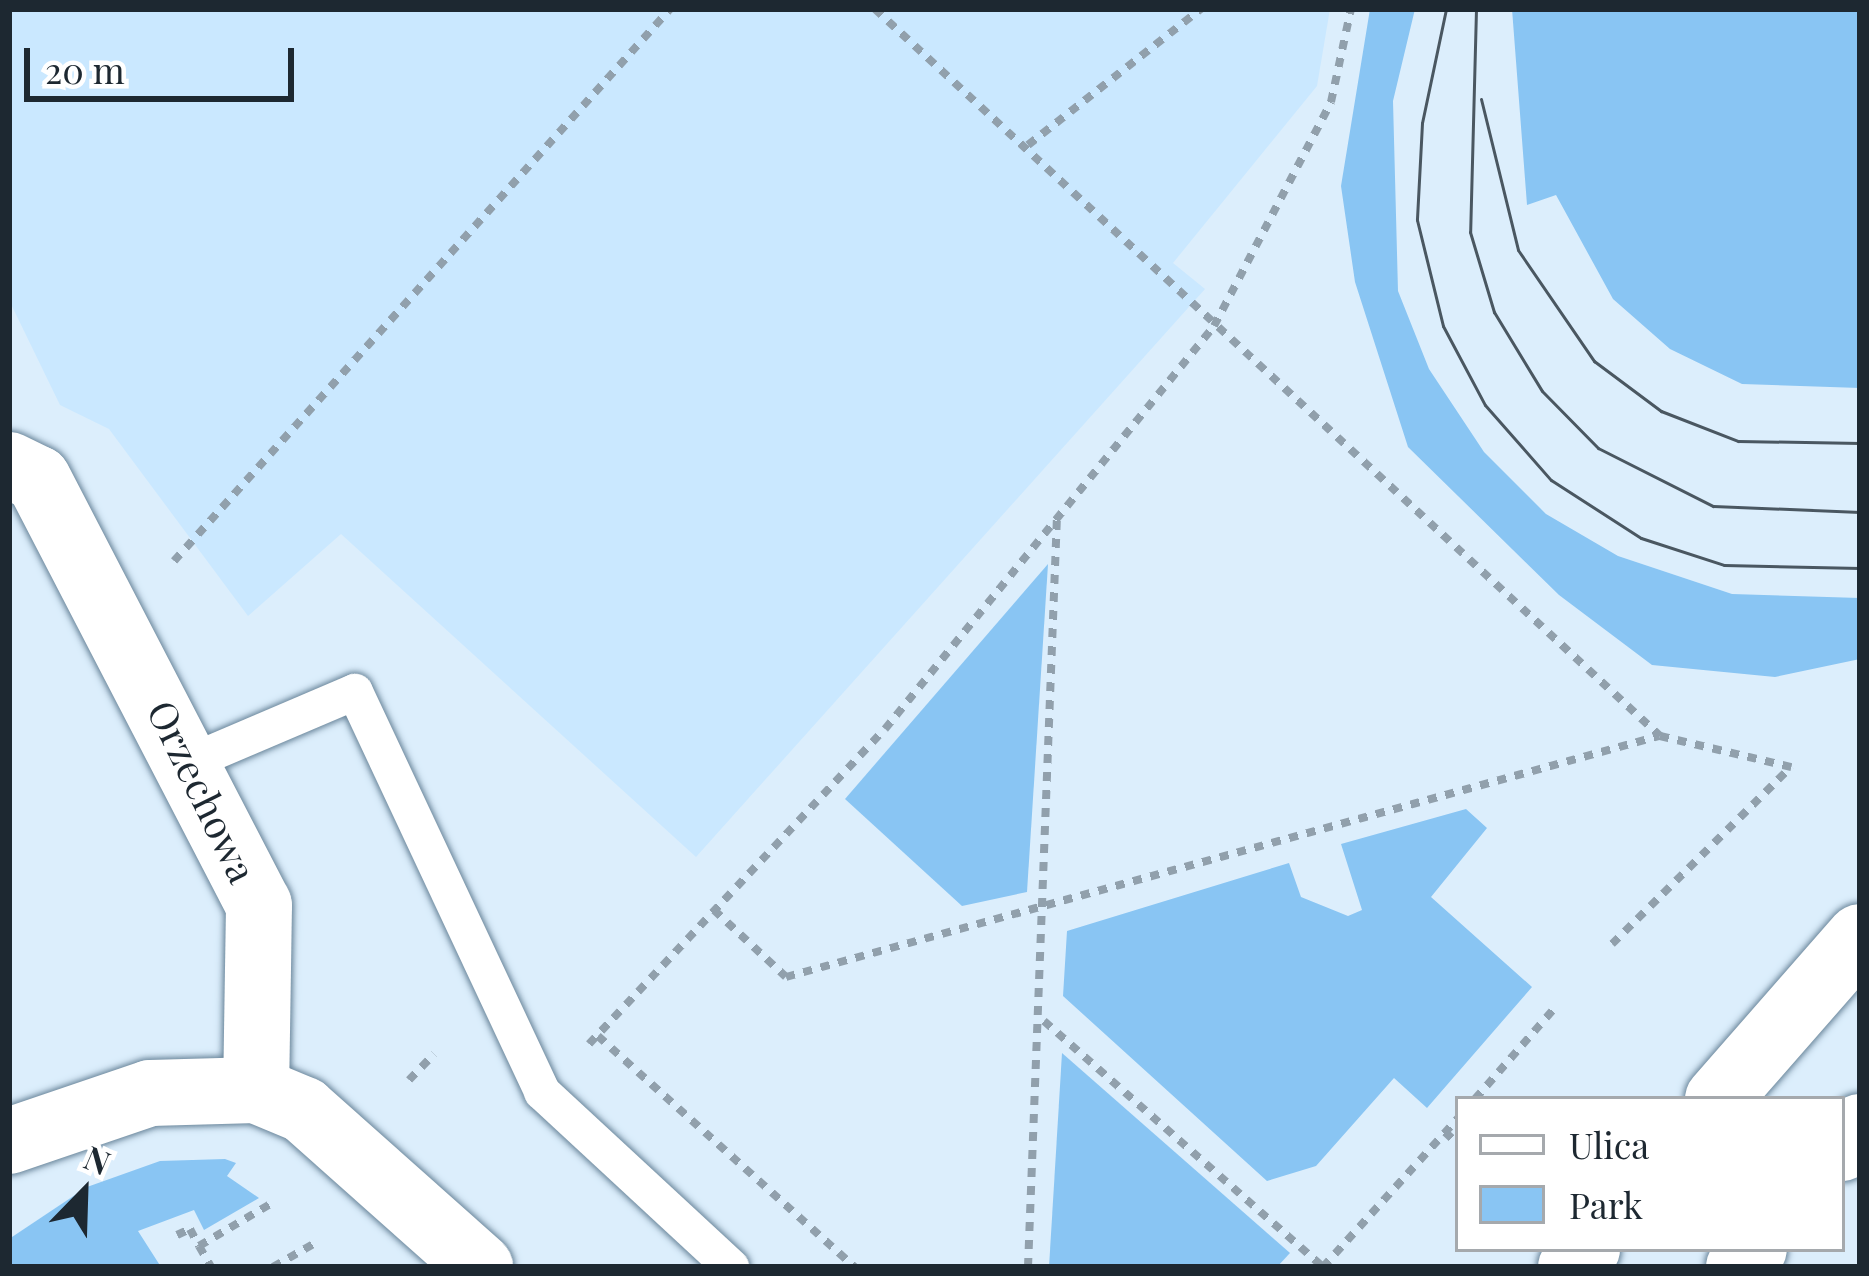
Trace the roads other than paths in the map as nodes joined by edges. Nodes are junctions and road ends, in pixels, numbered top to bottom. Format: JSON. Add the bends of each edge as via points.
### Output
{"nodes":[{"id":1,"x":9,"y":465,"type":"edge"},
{"id":2,"x":193,"y":761,"type":"junction"},
{"id":3,"x":1860,"y":937,"type":"edge"},
{"id":4,"x":256,"y":1090,"type":"junction"},
{"id":5,"x":1721,"y":1096,"type":"edge"},
{"id":6,"x":9,"y":1141,"type":"edge"},
{"id":7,"x":481,"y":1267,"type":"edge"},
{"id":8,"x":731,"y":1267,"type":"edge"}],
"edges":[{"from":1,"to":2,"type":"street","name":"Orzechowa","via":[[38,479]]},
{"from":2,"to":4,"type":"street","name":"Orzechowa","via":[[259,905]]},
{"from":2,"to":8,"type":"lane","via":[[355,692],[542,1092]]},
{"from":3,"to":5,"type":"street"},
{"from":4,"to":6,"type":"street","via":[[150,1093]]},
{"from":4,"to":7,"type":"street","via":[[304,1110]]}]}
